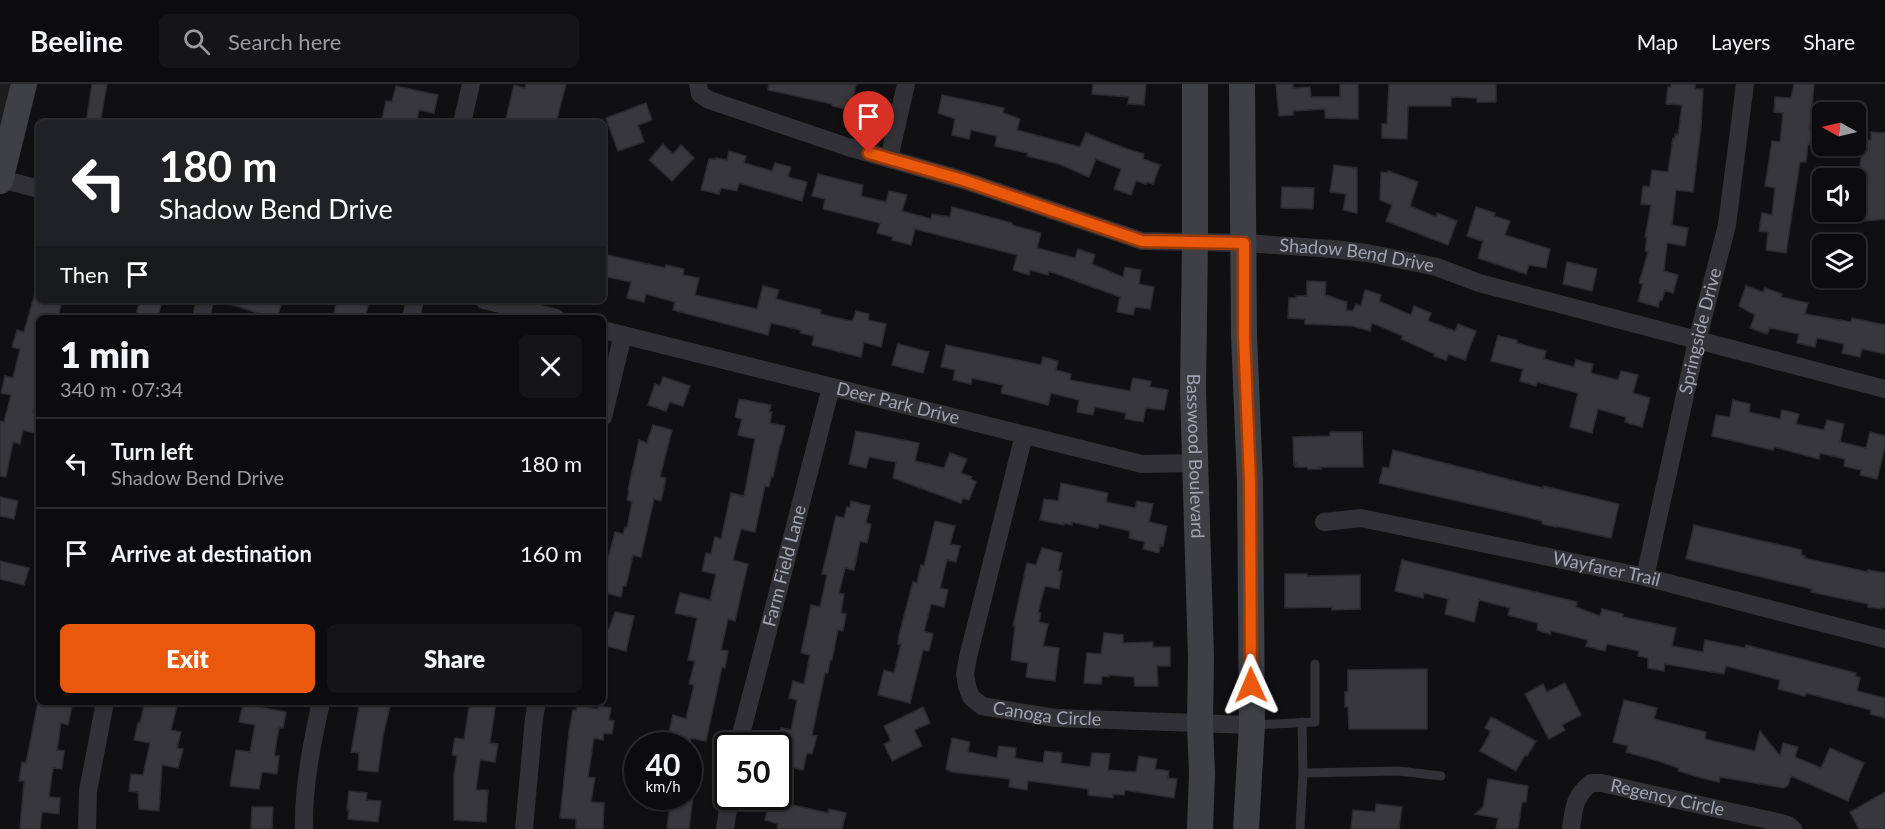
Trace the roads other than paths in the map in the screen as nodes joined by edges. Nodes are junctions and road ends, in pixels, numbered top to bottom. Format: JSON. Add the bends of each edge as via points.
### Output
{"nodes":[{"id":1,"x":24,"y":84,"type":"edge"},
{"id":2,"x":471,"y":84,"type":"edge"},
{"id":3,"x":698,"y":84,"type":"edge"},
{"id":4,"x":906,"y":84,"type":"edge"},
{"id":5,"x":1195,"y":84,"type":"edge"},
{"id":6,"x":1242,"y":84,"type":"edge"},
{"id":7,"x":1745,"y":84,"type":"edge"},
{"id":8,"x":463,"y":120,"type":"edge"},
{"id":9,"x":4,"y":149,"type":"edge"},
{"id":10,"x":889,"y":159,"type":"junction"},
{"id":11,"x":0,"y":180,"type":"edge"},
{"id":12,"x":36,"y":188,"type":"edge"},
{"id":13,"x":1196,"y":242,"type":"junction"},
{"id":14,"x":1244,"y":243,"type":"junction"},
{"id":15,"x":496,"y":303,"type":"edge"},
{"id":16,"x":544,"y":315,"type":"edge"},
{"id":17,"x":606,"y":331,"type":"edge"},
{"id":18,"x":623,"y":335,"type":"junction"},
{"id":19,"x":1697,"y":341,"type":"junction"},
{"id":20,"x":831,"y":387,"type":"junction"},
{"id":21,"x":1885,"y":389,"type":"edge"},
{"id":22,"x":606,"y":405,"type":"edge"},
{"id":23,"x":1024,"y":435,"type":"junction"},
{"id":24,"x":1196,"y":463,"type":"junction"},
{"id":25,"x":1324,"y":522,"type":"dead end"},
{"id":26,"x":1645,"y":577,"type":"junction"},
{"id":27,"x":1885,"y":639,"type":"edge"},
{"id":28,"x":1315,"y":664,"type":"dead end"},
{"id":29,"x":104,"y":705,"type":"edge"},
{"id":30,"x":320,"y":705,"type":"edge"},
{"id":31,"x":536,"y":705,"type":"edge"},
{"id":32,"x":1302,"y":722,"type":"junction"},
{"id":33,"x":1200,"y":725,"type":"junction"},
{"id":34,"x":1251,"y":725,"type":"junction"},
{"id":35,"x":742,"y":732,"type":"edge"},
{"id":36,"x":1303,"y":773,"type":"junction"},
{"id":37,"x":1441,"y":776,"type":"dead end"},
{"id":38,"x":728,"y":810,"type":"edge"},
{"id":39,"x":87,"y":829,"type":"edge"},
{"id":40,"x":304,"y":829,"type":"edge"},
{"id":41,"x":524,"y":829,"type":"edge"},
{"id":42,"x":725,"y":829,"type":"edge"},
{"id":43,"x":1200,"y":829,"type":"edge"},
{"id":44,"x":1246,"y":829,"type":"edge"},
{"id":45,"x":1300,"y":829,"type":"edge"},
{"id":46,"x":1571,"y":829,"type":"edge"},
{"id":47,"x":1793,"y":829,"type":"edge"}],
"edges":[{"from":1,"to":9,"type":"main road"},
{"from":2,"to":8,"type":"street"},
{"from":3,"to":10,"type":"street","name":"Shadow Bend Drive","via":[[700,93],[709,100]]},
{"from":4,"to":10,"type":"street"},
{"from":5,"to":13,"type":"main road","name":"Basswood Boulevard"},
{"from":6,"to":14,"type":"main road"},
{"from":7,"to":19,"type":"street","name":"Springside Drive","via":[[1726,225]]},
{"from":9,"to":11,"type":"main road"},
{"from":10,"to":13,"type":"street","name":"Shadow Bend Drive","via":[[1142,241]]},
{"from":11,"to":12,"type":"street"},
{"from":13,"to":14,"type":"street","name":"Shadow Bend Drive"},
{"from":13,"to":24,"type":"main road","name":"Basswood Boulevard"},
{"from":14,"to":19,"type":"street","name":"Shadow Bend Drive","via":[[1367,253],[1437,267],[1479,283]]},
{"from":14,"to":34,"type":"main road"},
{"from":15,"to":16,"type":"street"},
{"from":17,"to":18,"type":"street","name":"Deer Park Drive"},
{"from":18,"to":20,"type":"street","name":"Deer Park Drive"},
{"from":18,"to":22,"type":"street"},
{"from":19,"to":21,"type":"street","name":"Shadow Bend Drive"},
{"from":19,"to":26,"type":"street","name":"Springside Drive"},
{"from":20,"to":23,"type":"street","name":"Deer Park Drive"},
{"from":20,"to":35,"type":"street","name":"Farm Field Lane"},
{"from":23,"to":24,"type":"street","name":"Deer Park Drive","via":[[1142,464]]},
{"from":23,"to":33,"type":"street","name":"Canoga Circle","via":[[968,657],[965,674],[971,697],[982,705],[1056,718]]},
{"from":24,"to":33,"type":"main road","name":"Basswood Boulevard"},
{"from":25,"to":26,"type":"street","name":"Wayfarer Trail","via":[[1361,518]]},
{"from":26,"to":27,"type":"street","name":"Wayfarer Trail"},
{"from":28,"to":32,"type":"lane","via":[[1315,722]]},
{"from":29,"to":39,"type":"street","via":[[88,791]]},
{"from":30,"to":40,"type":"street","via":[[303,805]]},
{"from":31,"to":41,"type":"street"},
{"from":32,"to":34,"type":"lane"},
{"from":32,"to":36,"type":"lane"},
{"from":33,"to":34,"type":"street","name":"Canoga Circle"},
{"from":33,"to":43,"type":"main road","name":"Basswood Boulevard"},
{"from":34,"to":44,"type":"main road"},
{"from":36,"to":37,"type":"lane","via":[[1399,771]]},
{"from":36,"to":45,"type":"lane"},
{"from":38,"to":42,"type":"street"},
{"from":46,"to":47,"type":"street","name":"Regency Circle","via":[[1576,798],[1591,783],[1777,822]]}]}
